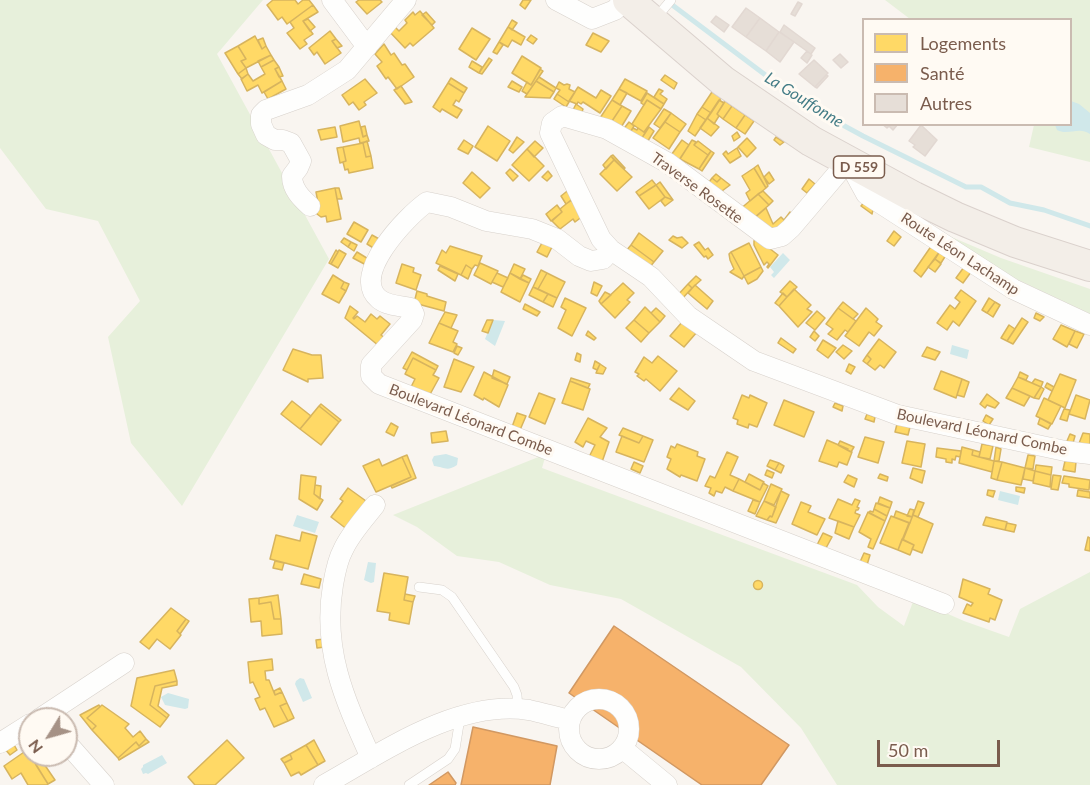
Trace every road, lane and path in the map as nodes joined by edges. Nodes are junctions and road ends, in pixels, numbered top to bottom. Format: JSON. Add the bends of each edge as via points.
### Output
{"nodes":[{"id":1,"x":332,"y":0,"type":"edge"},
{"id":2,"x":406,"y":0,"type":"edge"},
{"id":3,"x":556,"y":0,"type":"edge"},
{"id":4,"x":624,"y":0,"type":"edge"},
{"id":5,"x":628,"y":0,"type":"edge"},
{"id":6,"x":662,"y":11,"type":"edge"},
{"id":7,"x":367,"y":47,"type":"junction"},
{"id":8,"x":848,"y":161,"type":"junction"},
{"id":9,"x":310,"y":206,"type":"dead end"},
{"id":10,"x":611,"y":250,"type":"junction"},
{"id":11,"x":1090,"y":266,"type":"edge"},
{"id":12,"x":1090,"y":325,"type":"edge"},
{"id":13,"x":1090,"y":454,"type":"edge"},
{"id":14,"x":375,"y":505,"type":"dead end"},
{"id":15,"x":419,"y":587,"type":"dead end"},
{"id":16,"x":944,"y":604,"type":"dead end"},
{"id":17,"x":124,"y":663,"type":"dead end"},
{"id":18,"x":58,"y":707,"type":"edge"},
{"id":19,"x":523,"y":710,"type":"junction"},
{"id":20,"x":461,"y":716,"type":"junction"},
{"id":21,"x":570,"y":720,"type":"junction"},
{"id":22,"x":18,"y":732,"type":"edge"},
{"id":23,"x":0,"y":743,"type":"edge"},
{"id":24,"x":622,"y":748,"type":"junction"},
{"id":25,"x":78,"y":756,"type":"edge"},
{"id":26,"x":371,"y":758,"type":"junction"},
{"id":27,"x":104,"y":785,"type":"edge"},
{"id":28,"x":324,"y":785,"type":"edge"},
{"id":29,"x":409,"y":785,"type":"edge"},
{"id":30,"x":667,"y":785,"type":"edge"}],
"edges":[{"from":1,"to":7,"type":"street"},
{"from":2,"to":7,"type":"street"},
{"from":3,"to":4,"type":"street","via":[[591,19],[615,10]]},
{"from":5,"to":6,"type":"main road","name":"Route Léon Lachamp","number":"D 559"},
{"from":6,"to":8,"type":"main road","name":"Route Léon Lachamp","number":"D 559","via":[[723,81],[811,141]]},
{"from":7,"to":9,"type":"street","via":[[347,70],[308,94],[261,115],[266,135],[291,143],[301,161],[292,183]]},
{"from":8,"to":10,"type":"street","name":"Traverse Rosette","via":[[791,228],[770,239],[668,163],[607,129],[562,116],[552,123],[549,133],[601,239]]},
{"from":8,"to":11,"type":"main road","name":"Route Léon Lachamp","number":"D 559","via":[[965,221]]},
{"from":8,"to":12,"type":"street","name":"Route Léon Lachamp","via":[[866,194],[1013,289]]},
{"from":10,"to":13,"type":"street","name":"Boulevard Léonard Combe","via":[[651,277],[688,316],[754,361],[898,415]]},
{"from":10,"to":16,"type":"street","name":"Boulevard Léonard Combe","via":[[603,259],[591,261],[557,239],[532,229],[486,221],[427,202],[401,225],[374,267],[373,291],[387,303],[411,308],[414,314],[371,365],[371,376],[379,384]]},
{"from":14,"to":26,"type":"street","via":[[343,550],[329,606],[336,672]]},
{"from":15,"to":19,"type":"lane","via":[[442,590],[458,603],[513,687]]},
{"from":17,"to":18,"type":"street"},
{"from":19,"to":20,"type":"street"},
{"from":19,"to":21,"type":"street"},
{"from":20,"to":26,"type":"street","via":[[439,722]]},
{"from":20,"to":29,"type":"lane","via":[[455,749],[448,759]]},
{"from":21,"to":24,"type":"street","via":[[572,742],[580,752],[600,759]]},
{"from":21,"to":24,"type":"street","via":[[583,703],[593,699],[613,702],[628,721],[629,734]]},
{"from":22,"to":23,"type":"street"},
{"from":24,"to":30,"type":"street"},
{"from":25,"to":27,"type":"street"},
{"from":26,"to":28,"type":"street"}]}
